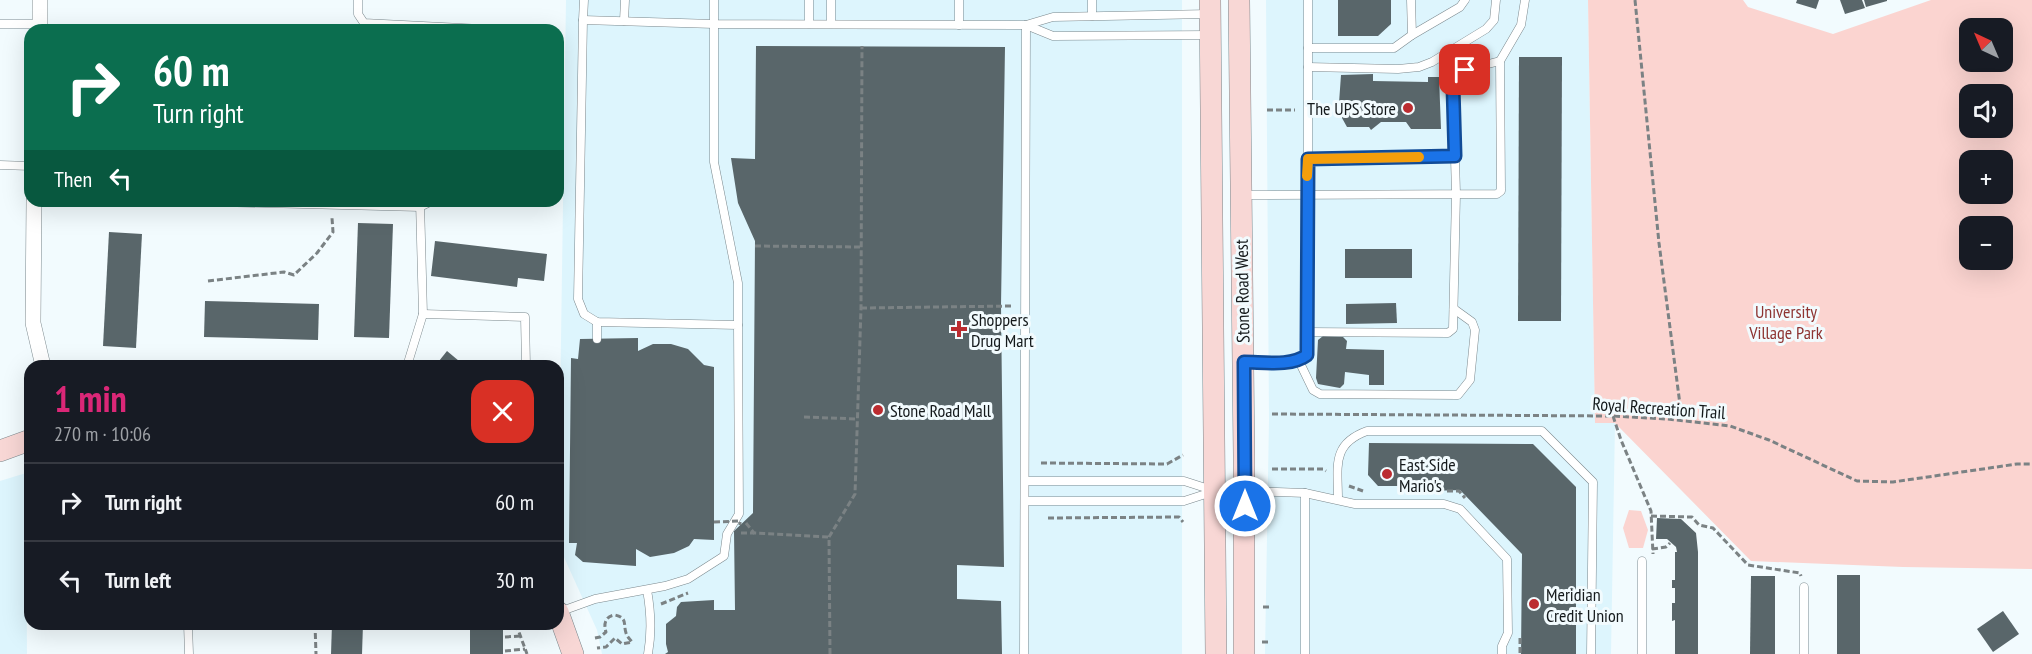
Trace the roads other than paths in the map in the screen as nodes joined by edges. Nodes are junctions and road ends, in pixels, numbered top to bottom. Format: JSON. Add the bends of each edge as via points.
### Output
{"nodes":[{"id":1,"x":40,"y":0,"type":"edge"},
{"id":2,"x":358,"y":0,"type":"edge"},
{"id":3,"x":584,"y":0,"type":"edge"},
{"id":4,"x":625,"y":0,"type":"edge"},
{"id":5,"x":714,"y":0,"type":"edge"},
{"id":6,"x":809,"y":0,"type":"edge"},
{"id":7,"x":831,"y":0,"type":"edge"},
{"id":8,"x":959,"y":0,"type":"edge"},
{"id":9,"x":1092,"y":0,"type":"edge"},
{"id":10,"x":1239,"y":0,"type":"edge"},
{"id":11,"x":1308,"y":0,"type":"edge"},
{"id":12,"x":1411,"y":0,"type":"edge"},
{"id":13,"x":1465,"y":0,"type":"edge"},
{"id":14,"x":1496,"y":0,"type":"edge"},
{"id":15,"x":1525,"y":0,"type":"edge"},
{"id":16,"x":1092,"y":16,"type":"junction"},
{"id":17,"x":1210,"y":16,"type":"edge"},
{"id":18,"x":584,"y":20,"type":"junction"},
{"id":19,"x":624,"y":21,"type":"junction"},
{"id":20,"x":0,"y":24,"type":"edge"},
{"id":21,"x":40,"y":24,"type":"edge"},
{"id":22,"x":384,"y":24,"type":"edge"},
{"id":23,"x":714,"y":24,"type":"junction"},
{"id":24,"x":809,"y":24,"type":"junction"},
{"id":25,"x":831,"y":24,"type":"junction"},
{"id":26,"x":959,"y":25,"type":"junction"},
{"id":27,"x":1026,"y":25,"type":"junction"},
{"id":28,"x":24,"y":26,"type":"edge"},
{"id":29,"x":1412,"y":35,"type":"junction"},
{"id":30,"x":1239,"y":48,"type":"junction"},
{"id":31,"x":1308,"y":48,"type":"junction"},
{"id":32,"x":1500,"y":61,"type":"junction"},
{"id":33,"x":1308,"y":67,"type":"junction"},
{"id":34,"x":1455,"y":156,"type":"junction"},
{"id":35,"x":1308,"y":159,"type":"junction"},
{"id":36,"x":0,"y":165,"type":"edge"},
{"id":37,"x":24,"y":166,"type":"edge"},
{"id":38,"x":1456,"y":194,"type":"junction"},
{"id":39,"x":1240,"y":195,"type":"junction"},
{"id":40,"x":1306,"y":195,"type":"junction"},
{"id":41,"x":34,"y":207,"type":"edge"},
{"id":42,"x":420,"y":207,"type":"edge"},
{"id":43,"x":1454,"y":309,"type":"junction"},
{"id":44,"x":423,"y":314,"type":"junction"},
{"id":45,"x":597,"y":322,"type":"junction"},
{"id":46,"x":738,"y":326,"type":"junction"},
{"id":47,"x":1306,"y":332,"type":"junction"},
{"id":48,"x":597,"y":339,"type":"dead end"},
{"id":49,"x":42,"y":360,"type":"edge"},
{"id":50,"x":409,"y":360,"type":"edge"},
{"id":51,"x":526,"y":360,"type":"edge"},
{"id":52,"x":1299,"y":361,"type":"junction"},
{"id":53,"x":1244,"y":362,"type":"junction"},
{"id":54,"x":24,"y":442,"type":"edge"},
{"id":55,"x":0,"y":451,"type":"edge"},
{"id":56,"x":1026,"y":481,"type":"junction"},
{"id":57,"x":1215,"y":491,"type":"junction"},
{"id":58,"x":1245,"y":491,"type":"junction"},
{"id":59,"x":1305,"y":493,"type":"junction"},
{"id":60,"x":1338,"y":499,"type":"junction"},
{"id":61,"x":1026,"y":501,"type":"junction"},
{"id":62,"x":1642,"y":561,"type":"road end"},
{"id":63,"x":1804,"y":588,"type":"road end"},
{"id":64,"x":647,"y":590,"type":"junction"},
{"id":65,"x":564,"y":610,"type":"edge"},
{"id":66,"x":564,"y":629,"type":"edge"},
{"id":67,"x":188,"y":630,"type":"edge"},
{"id":68,"x":189,"y":654,"type":"edge"},
{"id":69,"x":573,"y":654,"type":"edge"},
{"id":70,"x":648,"y":654,"type":"edge"},
{"id":71,"x":1024,"y":654,"type":"edge"},
{"id":72,"x":1216,"y":654,"type":"edge"},
{"id":73,"x":1244,"y":654,"type":"edge"},
{"id":74,"x":1305,"y":654,"type":"edge"},
{"id":75,"x":1502,"y":654,"type":"edge"},
{"id":76,"x":1591,"y":654,"type":"edge"},
{"id":77,"x":1642,"y":654,"type":"edge"},
{"id":78,"x":1804,"y":654,"type":"edge"}],
"edges":[{"from":1,"to":21,"type":"street"},
{"from":2,"to":22,"type":"lane","via":[[358,14],[364,23]]},
{"from":3,"to":18,"type":"lane"},
{"from":4,"to":19,"type":"lane"},
{"from":5,"to":23,"type":"lane"},
{"from":6,"to":24,"type":"lane"},
{"from":7,"to":25,"type":"lane"},
{"from":8,"to":26,"type":"lane"},
{"from":9,"to":16,"type":"lane"},
{"from":10,"to":30,"type":"main road","name":"Stone Road West"},
{"from":11,"to":31,"type":"lane"},
{"from":12,"to":29,"type":"lane"},
{"from":13,"to":29,"type":"lane","via":[[1460,7]]},
{"from":14,"to":33,"type":"lane","via":[[1491,24],[1425,65],[1398,69]]},
{"from":15,"to":32,"type":"lane","via":[[1521,25]]},
{"from":16,"to":17,"type":"lane"},
{"from":16,"to":27,"type":"lane","via":[[1053,17]]},
{"from":17,"to":27,"type":"lane","via":[[1053,36]]},
{"from":17,"to":30,"type":"main road","via":[[1225,28]]},
{"from":17,"to":57,"type":"main road","name":"Stone Road West"},
{"from":18,"to":19,"type":"lane"},
{"from":18,"to":45,"type":"lane","via":[[578,299],[584,314]]},
{"from":19,"to":23,"type":"lane"},
{"from":20,"to":28,"type":"lane"},
{"from":23,"to":24,"type":"lane"},
{"from":23,"to":46,"type":"lane","via":[[714,162],[738,283]]},
{"from":24,"to":25,"type":"lane"},
{"from":25,"to":26,"type":"lane"},
{"from":26,"to":27,"type":"lane"},
{"from":27,"to":56,"type":"lane"},
{"from":29,"to":31,"type":"lane","via":[[1394,48]]},
{"from":30,"to":39,"type":"main road","name":"Stone Road West"},
{"from":31,"to":33,"type":"lane"},
{"from":32,"to":34,"type":"lane","via":[[1465,70],[1453,87]]},
{"from":32,"to":38,"type":"lane","via":[[1501,190],[1497,194]]},
{"from":33,"to":35,"type":"lane"},
{"from":34,"to":35,"type":"lane"},
{"from":34,"to":38,"type":"lane"},
{"from":35,"to":40,"type":"lane"},
{"from":36,"to":37,"type":"lane"},
{"from":38,"to":40,"type":"lane"},
{"from":38,"to":43,"type":"lane"},
{"from":39,"to":40,"type":"lane"},
{"from":39,"to":53,"type":"main road","name":"Stone Road West"},
{"from":40,"to":47,"type":"lane"},
{"from":41,"to":49,"type":"street","via":[[33,323]]},
{"from":42,"to":44,"type":"lane"},
{"from":43,"to":47,"type":"lane","via":[[1453,329],[1448,333]]},
{"from":43,"to":52,"type":"lane","via":[[1472,322],[1475,330],[1470,380],[1458,395],[1320,394],[1313,390]]},
{"from":44,"to":50,"type":"lane"},
{"from":44,"to":51,"type":"lane","via":[[525,317]]},
{"from":45,"to":46,"type":"lane"},
{"from":45,"to":48,"type":"lane"},
{"from":46,"to":64,"type":"lane","via":[[739,514],[728,534],[724,556],[688,579]]},
{"from":47,"to":52,"type":"lane","via":[[1307,355]]},
{"from":52,"to":53,"type":"lane"},
{"from":53,"to":58,"type":"main road","name":"Stone Road West"},
{"from":54,"to":55,"type":"main road"},
{"from":56,"to":57,"type":"lane","via":[[1184,481]]},
{"from":56,"to":61,"type":"lane"},
{"from":57,"to":58,"type":"lane"},
{"from":57,"to":61,"type":"lane","via":[[1184,501]]},
{"from":57,"to":72,"type":"main road","name":"Stone Road West"},
{"from":58,"to":59,"type":"lane"},
{"from":58,"to":73,"type":"main road","name":"Stone Road West"},
{"from":59,"to":60,"type":"lane"},
{"from":59,"to":74,"type":"lane"},
{"from":60,"to":75,"type":"lane","via":[[1355,504],[1444,504],[1460,509],[1508,559],[1508,633]]},
{"from":60,"to":76,"type":"lane","via":[[1341,449],[1367,431],[1542,431],[1593,482]]},
{"from":61,"to":71,"type":"lane"},
{"from":62,"to":77,"type":"lane"},
{"from":63,"to":78,"type":"lane"},
{"from":64,"to":65,"type":"lane","via":[[595,599]]},
{"from":64,"to":70,"type":"lane","via":[[651,612]]},
{"from":66,"to":69,"type":"main road"},
{"from":67,"to":68,"type":"lane"}]}
